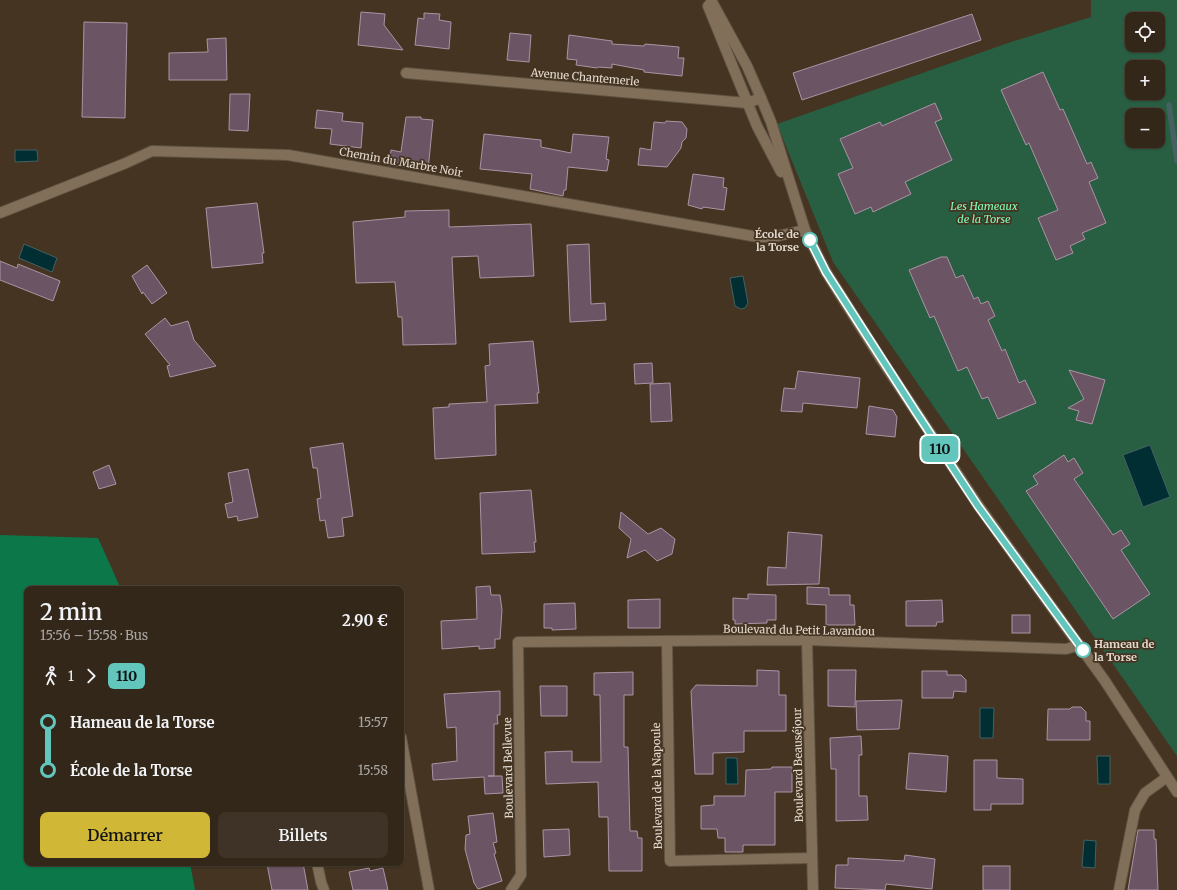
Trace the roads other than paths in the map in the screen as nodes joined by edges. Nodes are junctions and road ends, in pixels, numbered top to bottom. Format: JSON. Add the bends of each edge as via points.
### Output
{"nodes":[{"id":1,"x":706,"y":0,"type":"edge"},
{"id":2,"x":711,"y":0,"type":"edge"},
{"id":3,"x":406,"y":74,"type":"dead end"},
{"id":4,"x":761,"y":98,"type":"junction"},
{"id":5,"x":747,"y":103,"type":"junction"},
{"id":6,"x":792,"y":190,"type":"junction"},
{"id":7,"x":0,"y":213,"type":"edge"},
{"id":8,"x":805,"y":230,"type":"junction"},
{"id":9,"x":807,"y":640,"type":"junction"},
{"id":10,"x":667,"y":641,"type":"junction"},
{"id":11,"x":518,"y":642,"type":"joint"},
{"id":12,"x":1080,"y":645,"type":"junction"},
{"id":13,"x":404,"y":753,"type":"edge"},
{"id":14,"x":1167,"y":776,"type":"junction"},
{"id":15,"x":1177,"y":792,"type":"edge"},
{"id":16,"x":812,"y":858,"type":"junction"},
{"id":17,"x":318,"y":866,"type":"edge"},
{"id":18,"x":324,"y":890,"type":"edge"},
{"id":19,"x":429,"y":890,"type":"edge"},
{"id":20,"x":511,"y":890,"type":"edge"},
{"id":21,"x":813,"y":890,"type":"edge"},
{"id":22,"x":1119,"y":890,"type":"edge"}],
"edges":[{"from":1,"to":5,"type":"street"},
{"from":2,"to":4,"type":"street","via":[[747,66]]},
{"from":3,"to":5,"type":"street","name":"Avenue Chantemerle"},
{"from":4,"to":5,"type":"street","name":"Avenue Chantemerle"},
{"from":4,"to":6,"type":"street"},
{"from":5,"to":6,"type":"street"},
{"from":6,"to":8,"type":"street"},
{"from":7,"to":8,"type":"street","name":"Chemin du Marbre Noir","via":[[152,151],[288,155],[758,237],[773,237]]},
{"from":8,"to":12,"type":"street","via":[[826,272],[978,506]]},
{"from":9,"to":10,"type":"street","name":"Boulevard du Petit Lavandou"},
{"from":9,"to":12,"type":"street","name":"Boulevard du Petit Lavandou","via":[[1066,649]]},
{"from":9,"to":16,"type":"street","name":"Boulevard Beauséjour"},
{"from":10,"to":11,"type":"street","name":"Boulevard du Petit Lavandou"},
{"from":10,"to":16,"type":"street","name":"Boulevard de la Napoule","via":[[670,861]]},
{"from":11,"to":20,"type":"street","name":"Boulevard Bellevue","via":[[521,875]]},
{"from":12,"to":14,"type":"street"},
{"from":13,"to":19,"type":"street"},
{"from":14,"to":15,"type":"street"},
{"from":14,"to":22,"type":"street","via":[[1145,793],[1135,810]]},
{"from":16,"to":21,"type":"street","name":"Boulevard Beauséjour"},
{"from":17,"to":18,"type":"street"}]}
